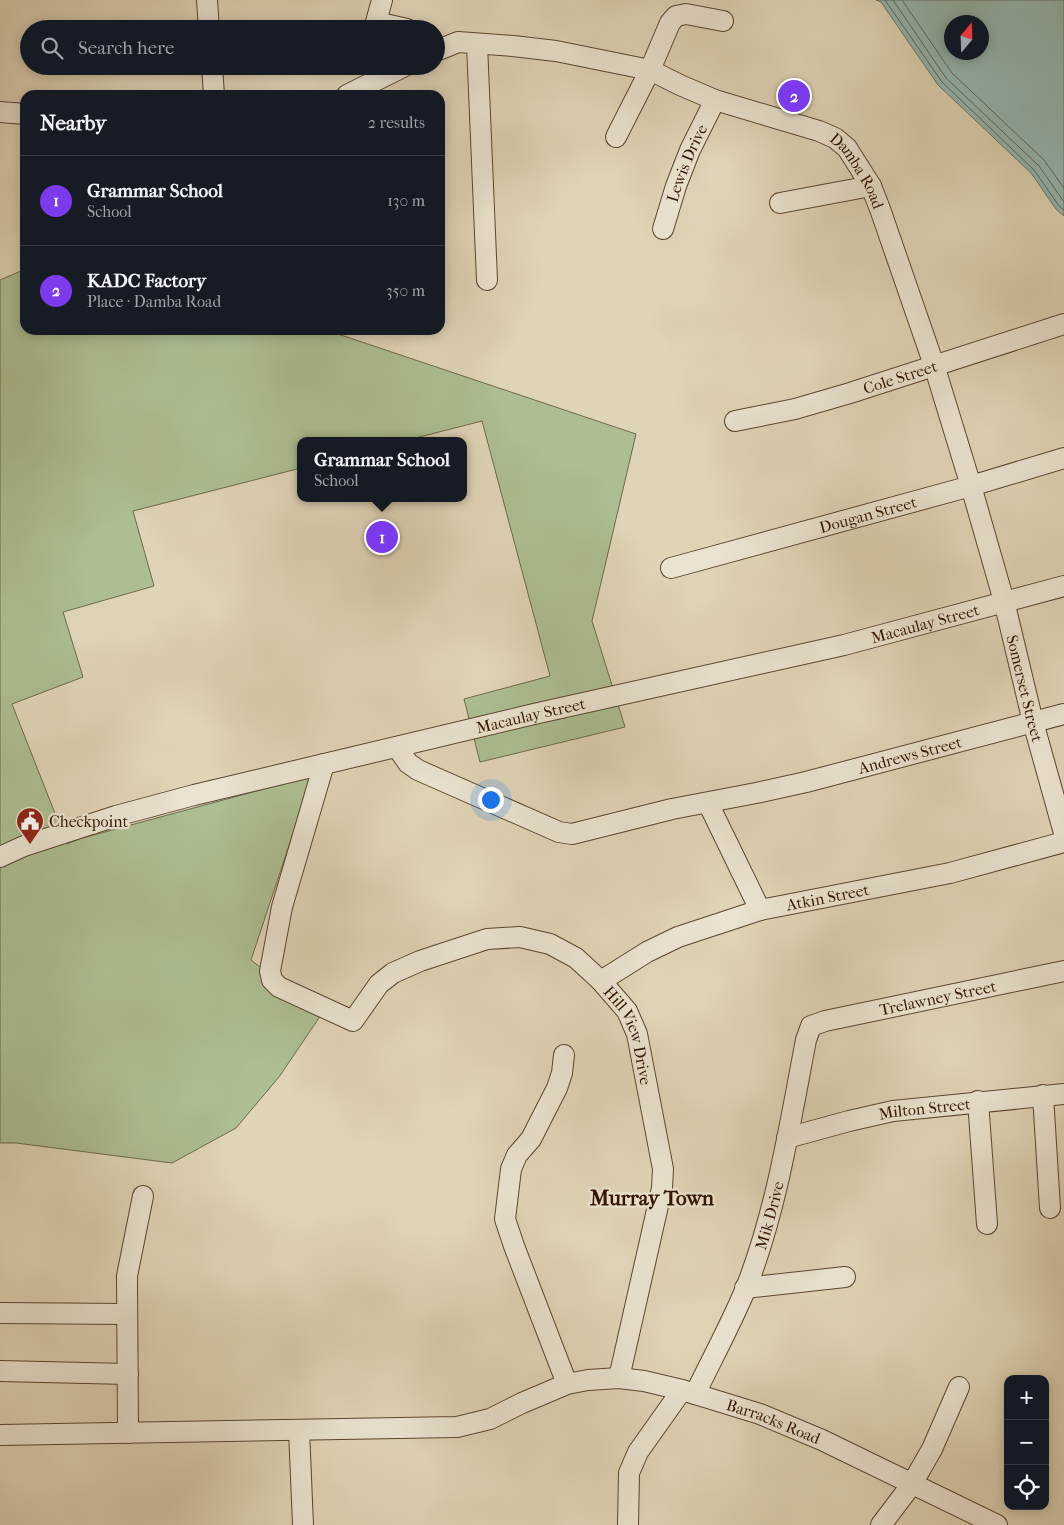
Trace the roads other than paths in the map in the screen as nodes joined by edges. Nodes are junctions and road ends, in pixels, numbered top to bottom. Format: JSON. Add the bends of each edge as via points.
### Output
{"nodes":[{"id":1,"x":207,"y":0,"type":"edge"},
{"id":2,"x":382,"y":0,"type":"edge"},
{"id":3,"x":208,"y":20,"type":"edge"},
{"id":4,"x":377,"y":20,"type":"edge"},
{"id":5,"x":723,"y":21,"type":"dead end"},
{"id":6,"x":445,"y":38,"type":"edge"},
{"id":7,"x":468,"y":43,"type":"junction"},
{"id":8,"x":445,"y":49,"type":"edge"},
{"id":9,"x":650,"y":70,"type":"junction"},
{"id":10,"x":213,"y":75,"type":"edge"},
{"id":11,"x":387,"y":75,"type":"edge"},
{"id":12,"x":214,"y":90,"type":"edge"},
{"id":13,"x":357,"y":90,"type":"edge"},
{"id":14,"x":715,"y":100,"type":"junction"},
{"id":15,"x":0,"y":112,"type":"edge"},
{"id":16,"x":20,"y":114,"type":"edge"},
{"id":17,"x":616,"y":137,"type":"dead end"},
{"id":18,"x":871,"y":186,"type":"junction"},
{"id":19,"x":780,"y":203,"type":"dead end"},
{"id":20,"x":663,"y":230,"type":"dead end"},
{"id":21,"x":487,"y":280,"type":"dead end"},
{"id":22,"x":1064,"y":324,"type":"edge"},
{"id":23,"x":934,"y":365,"type":"junction"},
{"id":24,"x":735,"y":421,"type":"dead end"},
{"id":25,"x":1064,"y":458,"type":"edge"},
{"id":26,"x":971,"y":486,"type":"junction"},
{"id":27,"x":671,"y":568,"type":"dead end"},
{"id":28,"x":1064,"y":586,"type":"edge"},
{"id":29,"x":1004,"y":601,"type":"junction"},
{"id":30,"x":1064,"y":714,"type":"edge"},
{"id":31,"x":1033,"y":722,"type":"junction"},
{"id":32,"x":397,"y":747,"type":"junction"},
{"id":33,"x":324,"y":764,"type":"junction"},
{"id":34,"x":708,"y":803,"type":"junction"},
{"id":35,"x":1064,"y":833,"type":"edge"},
{"id":36,"x":1064,"y":842,"type":"edge"},
{"id":37,"x":0,"y":857,"type":"edge"},
{"id":38,"x":760,"y":910,"type":"junction"},
{"id":39,"x":1064,"y":971,"type":"edge"},
{"id":40,"x":600,"y":981,"type":"junction"},
{"id":41,"x":811,"y":1026,"type":"joint"},
{"id":42,"x":564,"y":1054,"type":"dead end"},
{"id":43,"x":1064,"y":1094,"type":"edge"},
{"id":44,"x":1043,"y":1095,"type":"junction"},
{"id":45,"x":978,"y":1101,"type":"junction"},
{"id":46,"x":787,"y":1138,"type":"junction"},
{"id":47,"x":143,"y":1196,"type":"dead end"},
{"id":48,"x":1050,"y":1208,"type":"dead end"},
{"id":49,"x":987,"y":1224,"type":"dead end"},
{"id":50,"x":845,"y":1278,"type":"dead end"},
{"id":51,"x":746,"y":1288,"type":"junction"},
{"id":52,"x":0,"y":1313,"type":"edge"},
{"id":53,"x":127,"y":1314,"type":"junction"},
{"id":54,"x":0,"y":1371,"type":"edge"},
{"id":55,"x":128,"y":1374,"type":"junction"},
{"id":56,"x":619,"y":1378,"type":"junction"},
{"id":57,"x":567,"y":1384,"type":"junction"},
{"id":58,"x":959,"y":1387,"type":"dead end"},
{"id":59,"x":688,"y":1392,"type":"junction"},
{"id":60,"x":299,"y":1430,"type":"junction"},
{"id":61,"x":128,"y":1433,"type":"junction"},
{"id":62,"x":0,"y":1435,"type":"edge"},
{"id":63,"x":912,"y":1484,"type":"junction"},
{"id":64,"x":968,"y":1518,"type":"edge"},
{"id":65,"x":303,"y":1525,"type":"edge"},
{"id":66,"x":628,"y":1525,"type":"edge"},
{"id":67,"x":881,"y":1525,"type":"edge"},
{"id":68,"x":997,"y":1525,"type":"edge"}],
"edges":[{"from":1,"to":3,"type":"street"},
{"from":2,"to":4,"type":"street"},
{"from":5,"to":9,"type":"street","via":[[686,14],[676,16]]},
{"from":6,"to":7,"type":"street"},
{"from":7,"to":8,"type":"street","name":"Damba Road"},
{"from":7,"to":9,"type":"street","name":"Damba Road","via":[[556,51]]},
{"from":7,"to":21,"type":"street"},
{"from":9,"to":14,"type":"street","name":"Damba Road"},
{"from":9,"to":17,"type":"street"},
{"from":10,"to":12,"type":"street"},
{"from":11,"to":13,"type":"street"},
{"from":14,"to":18,"type":"street","name":"Damba Road","via":[[835,138],[847,148]]},
{"from":14,"to":20,"type":"street","name":"Lewis Drive","via":[[690,150]]},
{"from":15,"to":16,"type":"street"},
{"from":18,"to":19,"type":"street"},
{"from":18,"to":23,"type":"street","name":"Damba Road"},
{"from":22,"to":23,"type":"street","name":"Cole Street"},
{"from":23,"to":24,"type":"street","name":"Cole Street","via":[[795,409]]},
{"from":23,"to":26,"type":"street","name":"Damba Road"},
{"from":25,"to":26,"type":"street","name":"Dougan Street"},
{"from":26,"to":27,"type":"street","name":"Dougan Street"},
{"from":26,"to":29,"type":"street","name":"Damba Road"},
{"from":28,"to":29,"type":"street","name":"Macaulay Street"},
{"from":29,"to":31,"type":"street","name":"Somerset Street"},
{"from":29,"to":32,"type":"street","name":"Macaulay Street","via":[[844,645]]},
{"from":30,"to":31,"type":"street","name":"Andrews Street"},
{"from":31,"to":34,"type":"street","name":"Andrews Street"},
{"from":31,"to":35,"type":"street","name":"Somerset Street"},
{"from":32,"to":33,"type":"street","name":"Macaulay Street"},
{"from":32,"to":34,"type":"street","name":"Andrews Street","via":[[408,763],[418,770],[560,832],[572,834]]},
{"from":33,"to":37,"type":"street","name":"Macaulay Street","via":[[116,816]]},
{"from":33,"to":40,"type":"street","name":"Hill View Drive","via":[[282,907],[270,971],[272,980],[279,987],[353,1021],[378,984],[393,973],[420,960],[487,939],[520,937],[550,944],[576,958]]},
{"from":34,"to":38,"type":"street"},
{"from":36,"to":38,"type":"street","name":"Atkin Street","via":[[950,873]]},
{"from":38,"to":40,"type":"street","name":"Atkin Street","via":[[678,937]]},
{"from":39,"to":41,"type":"street","name":"Trelawney Street","via":[[825,1020]]},
{"from":40,"to":56,"type":"street","name":"Hill View Drive","via":[[627,1011],[637,1034],[664,1168]]},
{"from":41,"to":46,"type":"street","name":"Mik Drive"},
{"from":42,"to":57,"type":"street","via":[[557,1088],[510,1169],[505,1219]]},
{"from":43,"to":44,"type":"street","name":"Milton Street"},
{"from":44,"to":45,"type":"street","name":"Milton Street"},
{"from":44,"to":48,"type":"street"},
{"from":45,"to":46,"type":"street","name":"Milton Street","via":[[893,1111]]},
{"from":45,"to":49,"type":"street"},
{"from":46,"to":51,"type":"street","name":"Mik Drive","via":[[771,1207]]},
{"from":47,"to":53,"type":"street","via":[[127,1276]]},
{"from":50,"to":51,"type":"street"},
{"from":51,"to":59,"type":"street","name":"Mik Drive"},
{"from":52,"to":53,"type":"street"},
{"from":53,"to":55,"type":"street"},
{"from":54,"to":55,"type":"street"},
{"from":55,"to":61,"type":"street"},
{"from":56,"to":57,"type":"street","name":"Barracks Road"},
{"from":56,"to":59,"type":"street","name":"Barracks Road","via":[[644,1380]]},
{"from":57,"to":60,"type":"street","name":"Barracks Road","via":[[490,1420],[456,1427]]},
{"from":58,"to":63,"type":"street","via":[[932,1449]]},
{"from":59,"to":63,"type":"street","name":"Barracks Road","via":[[760,1414]]},
{"from":59,"to":66,"type":"street","via":[[638,1452],[629,1473]]},
{"from":60,"to":61,"type":"street","name":"Barracks Road"},
{"from":60,"to":65,"type":"street"},
{"from":61,"to":62,"type":"street","name":"Barracks Road"},
{"from":63,"to":64,"type":"street","name":"Barracks Road"},
{"from":63,"to":67,"type":"street"},
{"from":64,"to":68,"type":"street","name":"Barracks Road"}]}
